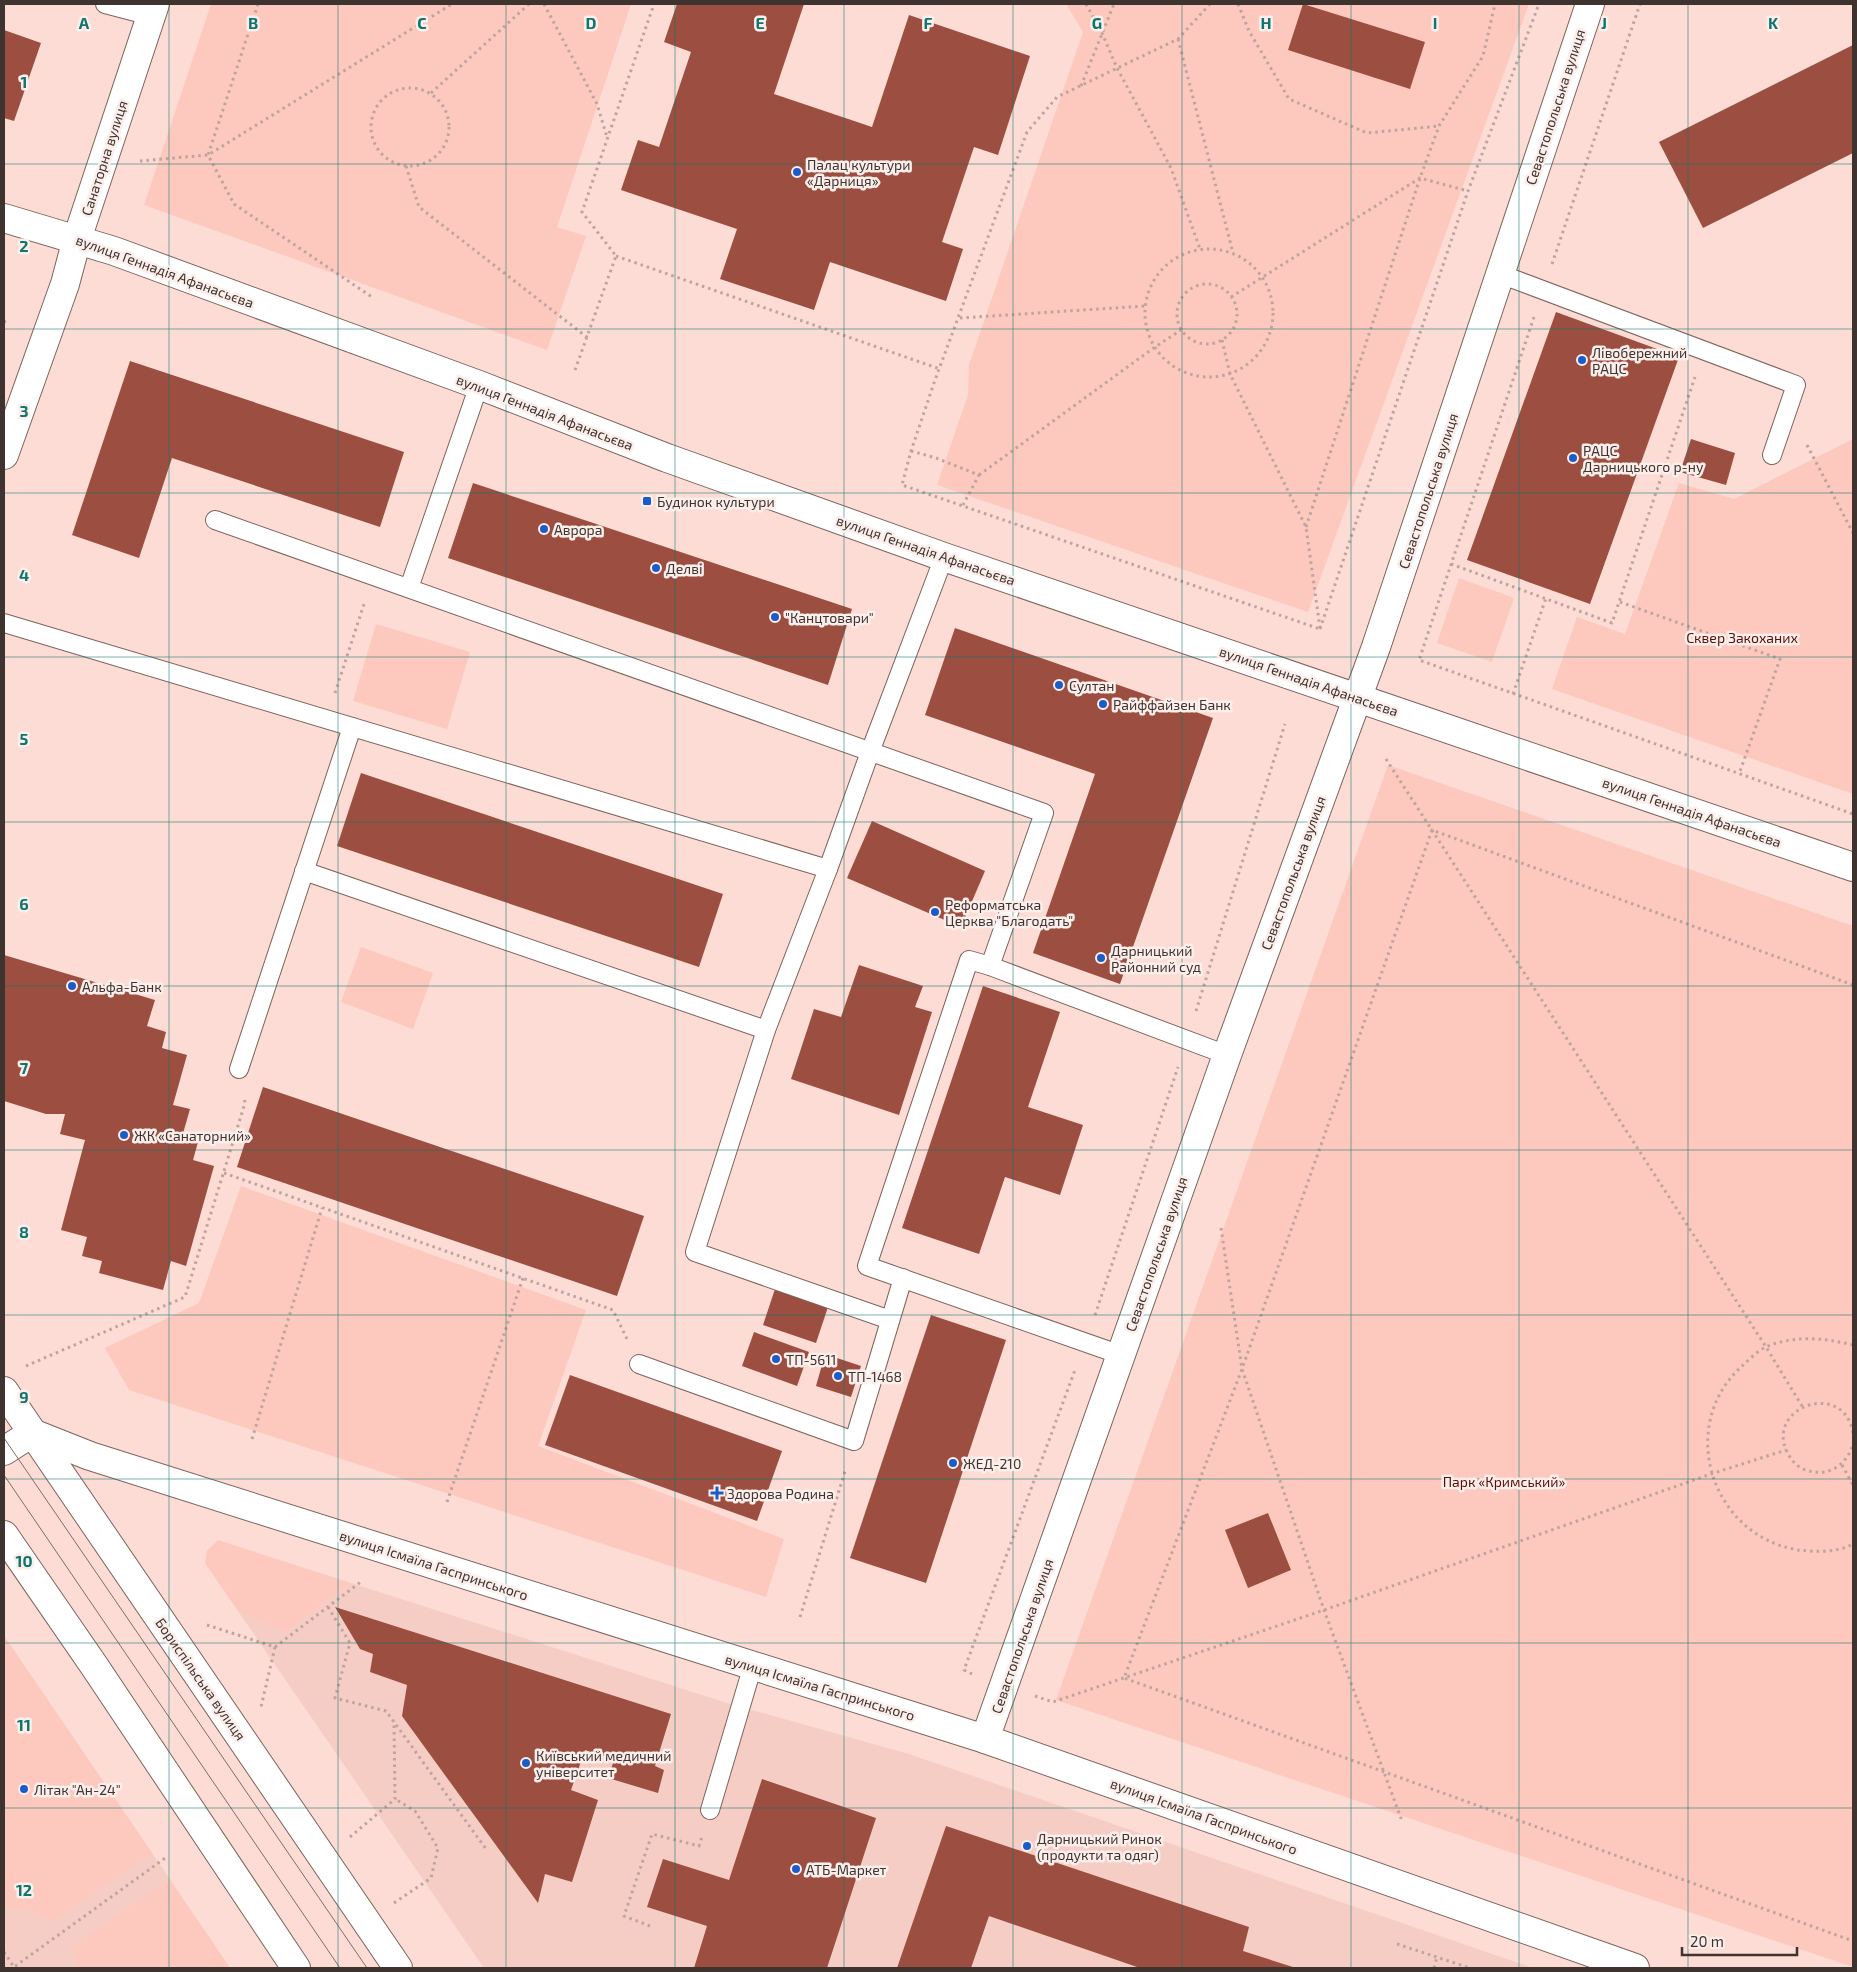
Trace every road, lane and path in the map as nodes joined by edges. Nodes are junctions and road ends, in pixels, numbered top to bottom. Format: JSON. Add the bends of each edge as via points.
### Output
{"nodes":[{"id":1,"x":105,"y":4,"type":"edge"},
{"id":2,"x":258,"y":4,"type":"edge"},
{"id":3,"x":452,"y":4,"type":"edge"},
{"id":4,"x":529,"y":4,"type":"edge"},
{"id":5,"x":544,"y":4,"type":"edge"},
{"id":6,"x":654,"y":4,"type":"edge"},
{"id":7,"x":1086,"y":4,"type":"edge"},
{"id":8,"x":1114,"y":4,"type":"edge"},
{"id":9,"x":1210,"y":4,"type":"edge"},
{"id":10,"x":1238,"y":4,"type":"edge"},
{"id":11,"x":1496,"y":4,"type":"edge"},
{"id":12,"x":1539,"y":4,"type":"edge"},
{"id":13,"x":1590,"y":4,"type":"edge"},
{"id":14,"x":1640,"y":4,"type":"edge"},
{"id":15,"x":153,"y":10,"type":"edge"},
{"id":16,"x":1102,"y":33,"type":"junction"},
{"id":17,"x":1178,"y":39,"type":"junction"},
{"id":18,"x":1117,"y":68,"type":"junction"},
{"id":19,"x":1080,"y":86,"type":"junction"},
{"id":20,"x":431,"y":93,"type":"junction"},
{"id":21,"x":1439,"y":126,"type":"junction"},
{"id":22,"x":607,"y":138,"type":"junction"},
{"id":23,"x":208,"y":155,"type":"junction"},
{"id":24,"x":140,"y":161,"type":"dead end"},
{"id":25,"x":406,"y":166,"type":"junction"},
{"id":26,"x":1420,"y":178,"type":"junction"},
{"id":27,"x":1468,"y":191,"type":"junction"},
{"id":28,"x":4,"y":218,"type":"edge"},
{"id":29,"x":77,"y":239,"type":"junction"},
{"id":30,"x":1200,"y":250,"type":"junction"},
{"id":31,"x":1233,"y":253,"type":"junction"},
{"id":32,"x":616,"y":256,"type":"junction"},
{"id":33,"x":1500,"y":274,"type":"junction"},
{"id":34,"x":1264,"y":278,"type":"junction"},
{"id":35,"x":1544,"y":289,"type":"junction"},
{"id":36,"x":1231,"y":296,"type":"junction"},
{"id":37,"x":372,"y":297,"type":"dead end"},
{"id":38,"x":1145,"y":306,"type":"junction"},
{"id":39,"x":960,"y":318,"type":"junction"},
{"id":40,"x":1181,"y":330,"type":"junction"},
{"id":41,"x":588,"y":338,"type":"junction"},
{"id":42,"x":1222,"y":340,"type":"junction"},
{"id":43,"x":1155,"y":347,"type":"junction"},
{"id":44,"x":1704,"y":350,"type":"junction"},
{"id":45,"x":940,"y":368,"type":"junction"},
{"id":46,"x":575,"y":370,"type":"dead end"},
{"id":47,"x":1230,"y":374,"type":"junction"},
{"id":48,"x":479,"y":386,"type":"junction"},
{"id":49,"x":1788,"y":409,"type":"junction"},
{"id":50,"x":911,"y":451,"type":"junction"},
{"id":51,"x":4,"y":455,"type":"edge"},
{"id":52,"x":1772,"y":455,"type":"dead end"},
{"id":53,"x":979,"y":475,"type":"junction"},
{"id":54,"x":963,"y":505,"type":"junction"},
{"id":55,"x":216,"y":520,"type":"dead end"},
{"id":56,"x":1306,"y":526,"type":"junction"},
{"id":57,"x":1853,"y":532,"type":"edge"},
{"id":58,"x":944,"y":558,"type":"junction"},
{"id":59,"x":1451,"y":564,"type":"junction"},
{"id":60,"x":374,"y":575,"type":"junction"},
{"id":61,"x":409,"y":588,"type":"junction"},
{"id":62,"x":1546,"y":598,"type":"junction"},
{"id":63,"x":1620,"y":602,"type":"junction"},
{"id":64,"x":4,"y":623,"type":"edge"},
{"id":65,"x":1320,"y":629,"type":"junction"},
{"id":66,"x":1513,"y":694,"type":"junction"},
{"id":67,"x":1356,"y":698,"type":"junction"},
{"id":68,"x":326,"y":719,"type":"junction"},
{"id":69,"x":1285,"y":724,"type":"dead end"},
{"id":70,"x":352,"y":727,"type":"junction"},
{"id":71,"x":870,"y":752,"type":"junction"},
{"id":72,"x":1386,"y":758,"type":"dead end"},
{"id":73,"x":1739,"y":774,"type":"junction"},
{"id":74,"x":1853,"y":814,"type":"edge"},
{"id":75,"x":1432,"y":830,"type":"junction"},
{"id":76,"x":1853,"y":867,"type":"edge"},
{"id":77,"x":828,"y":870,"type":"junction"},
{"id":78,"x":304,"y":871,"type":"junction"},
{"id":79,"x":990,"y":966,"type":"junction"},
{"id":80,"x":1853,"y":985,"type":"edge"},
{"id":81,"x":766,"y":1030,"type":"junction"},
{"id":82,"x":1187,"y":1040,"type":"junction"},
{"id":83,"x":1226,"y":1055,"type":"junction"},
{"id":84,"x":239,"y":1069,"type":"joint"},
{"id":85,"x":224,"y":1173,"type":"junction"},
{"id":86,"x":322,"y":1208,"type":"junction"},
{"id":87,"x":1221,"y":1228,"type":"dead end"},
{"id":88,"x":523,"y":1278,"type":"junction"},
{"id":89,"x":903,"y":1278,"type":"junction"},
{"id":90,"x":890,"y":1320,"type":"junction"},
{"id":91,"x":1086,"y":1343,"type":"junction"},
{"id":92,"x":1853,"y":1345,"type":"edge"},
{"id":93,"x":1766,"y":1347,"type":"junction"},
{"id":94,"x":1121,"y":1355,"type":"junction"},
{"id":95,"x":639,"y":1364,"type":"joint"},
{"id":96,"x":27,"y":1366,"type":"dead end"},
{"id":97,"x":1242,"y":1369,"type":"junction"},
{"id":98,"x":4,"y":1391,"type":"edge"},
{"id":99,"x":1802,"y":1406,"type":"junction"},
{"id":100,"x":1853,"y":1425,"type":"edge"},
{"id":101,"x":32,"y":1433,"type":"junction"},
{"id":102,"x":1853,"y":1433,"type":"edge"},
{"id":103,"x":252,"y":1439,"type":"dead end"},
{"id":104,"x":854,"y":1441,"type":"junction"},
{"id":105,"x":1853,"y":1444,"type":"edge"},
{"id":106,"x":1786,"y":1450,"type":"junction"},
{"id":107,"x":4,"y":1451,"type":"edge"},
{"id":108,"x":1842,"y":1465,"type":"junction"},
{"id":109,"x":1711,"y":1474,"type":"junction"},
{"id":110,"x":1853,"y":1485,"type":"edge"},
{"id":111,"x":447,"y":1502,"type":"dead end"},
{"id":112,"x":4,"y":1535,"type":"edge"},
{"id":113,"x":1853,"y":1544,"type":"edge"},
{"id":114,"x":362,"y":1581,"type":"dead end"},
{"id":115,"x":328,"y":1607,"type":"junction"},
{"id":116,"x":1324,"y":1610,"type":"junction"},
{"id":117,"x":800,"y":1617,"type":"dead end"},
{"id":118,"x":202,"y":1623,"type":"dead end"},
{"id":119,"x":275,"y":1647,"type":"junction"},
{"id":120,"x":753,"y":1665,"type":"junction"},
{"id":121,"x":964,"y":1670,"type":"dead end"},
{"id":122,"x":1124,"y":1678,"type":"junction"},
{"id":123,"x":1053,"y":1702,"type":"dead end"},
{"id":124,"x":260,"y":1710,"type":"dead end"},
{"id":125,"x":394,"y":1722,"type":"junction"},
{"id":126,"x":986,"y":1738,"type":"junction"},
{"id":127,"x":394,"y":1799,"type":"junction"},
{"id":128,"x":710,"y":1810,"type":"joint"},
{"id":129,"x":1402,"y":1822,"type":"dead end"},
{"id":130,"x":348,"y":1839,"type":"dead end"},
{"id":131,"x":486,"y":1849,"type":"dead end"},
{"id":132,"x":168,"y":1856,"type":"dead end"},
{"id":133,"x":392,"y":1904,"type":"dead end"},
{"id":134,"x":650,"y":1926,"type":"dead end"},
{"id":135,"x":1853,"y":1942,"type":"edge"},
{"id":136,"x":1396,"y":1944,"type":"dead end"},
{"id":137,"x":4,"y":1952,"type":"edge"},
{"id":138,"x":1437,"y":1957,"type":"junction"},
{"id":139,"x":14,"y":1968,"type":"edge"},
{"id":140,"x":296,"y":1968,"type":"edge"},
{"id":141,"x":398,"y":1968,"type":"edge"},
{"id":142,"x":1434,"y":1968,"type":"edge"},
{"id":143,"x":1470,"y":1968,"type":"edge"},
{"id":144,"x":1635,"y":1968,"type":"edge"}],
"edges":[{"from":1,"to":15,"type":"lane"},
{"from":2,"to":23,"type":"path"},
{"from":3,"to":23,"type":"path"},
{"from":4,"to":20,"type":"path"},
{"from":5,"to":22,"type":"path","via":[[597,104]]},
{"from":6,"to":22,"type":"path"},
{"from":7,"to":16,"type":"path"},
{"from":8,"to":16,"type":"path"},
{"from":9,"to":17,"type":"path"},
{"from":10,"to":21,"type":"path","via":[[1248,31],[1289,99],[1367,133]]},
{"from":11,"to":21,"type":"path","via":[[1482,56]]},
{"from":12,"to":27,"type":"path"},
{"from":13,"to":33,"type":"street","name":"Севастопольська вулиця"},
{"from":14,"to":35,"type":"path"},
{"from":15,"to":29,"type":"street","name":"Санаторна вулиця"},
{"from":16,"to":18,"type":"path"},
{"from":16,"to":19,"type":"path"},
{"from":17,"to":18,"type":"path"},
{"from":17,"to":31,"type":"path"},
{"from":18,"to":19,"type":"path"},
{"from":18,"to":30,"type":"path","via":[[1171,168]]},
{"from":19,"to":39,"type":"path","via":[[1057,98],[1027,132]]},
{"from":20,"to":25,"type":"path","via":[[447,113],[447,140],[432,160]]},
{"from":20,"to":25,"type":"path","via":[[418,88],[393,91],[374,108],[370,134],[375,146],[383,156]]},
{"from":21,"to":26,"type":"path"},
{"from":22,"to":32,"type":"path","via":[[582,212]]},
{"from":23,"to":24,"type":"path"},
{"from":23,"to":37,"type":"path","via":[[234,204]]},
{"from":25,"to":41,"type":"path","via":[[419,207]]},
{"from":26,"to":27,"type":"path"},
{"from":26,"to":34,"type":"path"},
{"from":26,"to":56,"type":"path"},
{"from":27,"to":65,"type":"path"},
{"from":28,"to":29,"type":"street","name":"вулиця Геннадія Афанасьєва"},
{"from":29,"to":48,"type":"street","name":"вулиця Геннадія Афанасьєва"},
{"from":29,"to":51,"type":"street","name":"Санаторна вулиця","via":[[65,284]]},
{"from":30,"to":31,"type":"path","via":[[1214,248]]},
{"from":30,"to":38,"type":"path","via":[[1176,258],[1161,270],[1150,287]]},
{"from":31,"to":34,"type":"path","via":[[1250,263]]},
{"from":32,"to":41,"type":"path"},
{"from":32,"to":45,"type":"path"},
{"from":33,"to":35,"type":"lane"},
{"from":33,"to":67,"type":"street","name":"Севастопольська вулиця","via":[[1376,647]]},
{"from":34,"to":36,"type":"path"},
{"from":34,"to":47,"type":"path","via":[[1272,295],[1274,315],[1270,334],[1262,351],[1248,365]]},
{"from":35,"to":44,"type":"lane"},
{"from":35,"to":59,"type":"path"},
{"from":36,"to":40,"type":"path","via":[[1215,284],[1194,286],[1182,296],[1176,311]]},
{"from":36,"to":42,"type":"path","via":[[1236,310],[1235,326]]},
{"from":38,"to":39,"type":"path"},
{"from":38,"to":43,"type":"path","via":[[1146,328]]},
{"from":39,"to":45,"type":"path"},
{"from":40,"to":42,"type":"path","via":[[1195,342],[1213,344]]},
{"from":40,"to":43,"type":"path"},
{"from":41,"to":46,"type":"path"},
{"from":42,"to":47,"type":"path"},
{"from":43,"to":47,"type":"path","via":[[1180,370],[1196,376]]},
{"from":43,"to":53,"type":"path"},
{"from":44,"to":49,"type":"lane","via":[[1796,384]]},
{"from":44,"to":63,"type":"path"},
{"from":45,"to":50,"type":"path"},
{"from":47,"to":56,"type":"path"},
{"from":48,"to":58,"type":"street","name":"вулиця Геннадія Афанасьєва","via":[[666,458]]},
{"from":48,"to":61,"type":"lane"},
{"from":49,"to":52,"type":"lane"},
{"from":49,"to":57,"type":"path"},
{"from":50,"to":53,"type":"path"},
{"from":50,"to":54,"type":"path","via":[[902,485]]},
{"from":53,"to":54,"type":"path"},
{"from":54,"to":65,"type":"path"},
{"from":55,"to":60,"type":"lane"},
{"from":56,"to":65,"type":"path"},
{"from":58,"to":67,"type":"street","name":"вулиця Геннадія Афанасьєва"},
{"from":58,"to":71,"type":"lane"},
{"from":59,"to":62,"type":"path"},
{"from":59,"to":66,"type":"path","via":[[1419,660]]},
{"from":60,"to":61,"type":"lane"},
{"from":60,"to":68,"type":"path"},
{"from":61,"to":71,"type":"lane"},
{"from":62,"to":63,"type":"path","via":[[1612,623]]},
{"from":62,"to":66,"type":"path"},
{"from":63,"to":73,"type":"path","via":[[1780,660]]},
{"from":64,"to":68,"type":"lane"},
{"from":66,"to":73,"type":"path"},
{"from":67,"to":76,"type":"street","name":"вулиця Геннадія Афанасьєва"},
{"from":67,"to":83,"type":"street","name":"Севастопольська вулиця"},
{"from":68,"to":70,"type":"lane"},
{"from":69,"to":82,"type":"path"},
{"from":70,"to":77,"type":"lane"},
{"from":70,"to":78,"type":"lane"},
{"from":71,"to":77,"type":"lane"},
{"from":71,"to":79,"type":"lane","via":[[1044,813]]},
{"from":72,"to":75,"type":"path"},
{"from":73,"to":74,"type":"path"},
{"from":75,"to":80,"type":"path"},
{"from":75,"to":93,"type":"path"},
{"from":75,"to":97,"type":"path"},
{"from":77,"to":81,"type":"lane"},
{"from":78,"to":81,"type":"lane"},
{"from":78,"to":84,"type":"lane"},
{"from":79,"to":82,"type":"lane"},
{"from":79,"to":89,"type":"lane","via":[[969,960],[867,1266]]},
{"from":81,"to":90,"type":"lane","via":[[695,1252]]},
{"from":82,"to":83,"type":"lane"},
{"from":82,"to":91,"type":"path"},
{"from":83,"to":94,"type":"street","name":"Севастопольська вулиця"},
{"from":84,"to":85,"type":"path","via":[[245,1103]]},
{"from":85,"to":86,"type":"path"},
{"from":85,"to":96,"type":"path","via":[[185,1297]]},
{"from":86,"to":88,"type":"path"},
{"from":86,"to":103,"type":"path"},
{"from":87,"to":97,"type":"path"},
{"from":88,"to":95,"type":"path","via":[[613,1310]]},
{"from":88,"to":111,"type":"path"},
{"from":89,"to":90,"type":"lane"},
{"from":89,"to":91,"type":"lane"},
{"from":90,"to":104,"type":"lane"},
{"from":91,"to":94,"type":"lane"},
{"from":91,"to":121,"type":"path"},
{"from":92,"to":93,"type":"path","via":[[1821,1338],[1787,1341]]},
{"from":93,"to":99,"type":"path"},
{"from":93,"to":109,"type":"path","via":[[1730,1378],[1714,1407],[1707,1440]]},
{"from":94,"to":126,"type":"street","name":"Севастопольська вулиця"},
{"from":95,"to":104,"type":"lane"},
{"from":97,"to":116,"type":"path"},
{"from":97,"to":122,"type":"path"},
{"from":98,"to":101,"type":"street","name":"Бориспільська вулиця"},
{"from":99,"to":100,"type":"path","via":[[1832,1405]]},
{"from":99,"to":106,"type":"path","via":[[1786,1425]]},
{"from":100,"to":102,"type":"path"},
{"from":101,"to":107,"type":"street"},
{"from":101,"to":120,"type":"street","name":"вулиця Ісмаїла Гаспринського","via":[[90,1456]]},
{"from":101,"to":141,"type":"street","name":"Бориспільська вулиця"},
{"from":104,"to":117,"type":"path"},
{"from":105,"to":108,"type":"path"},
{"from":106,"to":108,"type":"path","via":[[1793,1461],[1817,1473]]},
{"from":106,"to":109,"type":"path"},
{"from":108,"to":110,"type":"path"},
{"from":109,"to":113,"type":"path","via":[[1725,1505],[1749,1530],[1780,1547],[1815,1552]]},
{"from":109,"to":116,"type":"path"},
{"from":112,"to":140,"type":"street"},
{"from":114,"to":115,"type":"path"},
{"from":115,"to":119,"type":"path"},
{"from":115,"to":125,"type":"path","via":[[350,1643],[335,1698],[386,1711]]},
{"from":116,"to":122,"type":"path"},
{"from":116,"to":129,"type":"path"},
{"from":118,"to":119,"type":"path"},
{"from":119,"to":124,"type":"path"},
{"from":120,"to":126,"type":"street","name":"вулиця Ісмаїла Гаспринського"},
{"from":120,"to":128,"type":"lane"},
{"from":122,"to":123,"type":"path"},
{"from":122,"to":135,"type":"path"},
{"from":125,"to":127,"type":"path"},
{"from":125,"to":131,"type":"path"},
{"from":126,"to":144,"type":"street","name":"вулиця Ісмаїла Гаспринського"},
{"from":127,"to":130,"type":"path"},
{"from":127,"to":133,"type":"path","via":[[415,1811],[438,1848],[431,1878]]},
{"from":128,"to":134,"type":"path","via":[[699,1846],[652,1834],[624,1916]]},
{"from":132,"to":139,"type":"path"},
{"from":136,"to":138,"type":"path"},
{"from":137,"to":139,"type":"path"},
{"from":138,"to":142,"type":"path"},
{"from":138,"to":143,"type":"path"}]}
